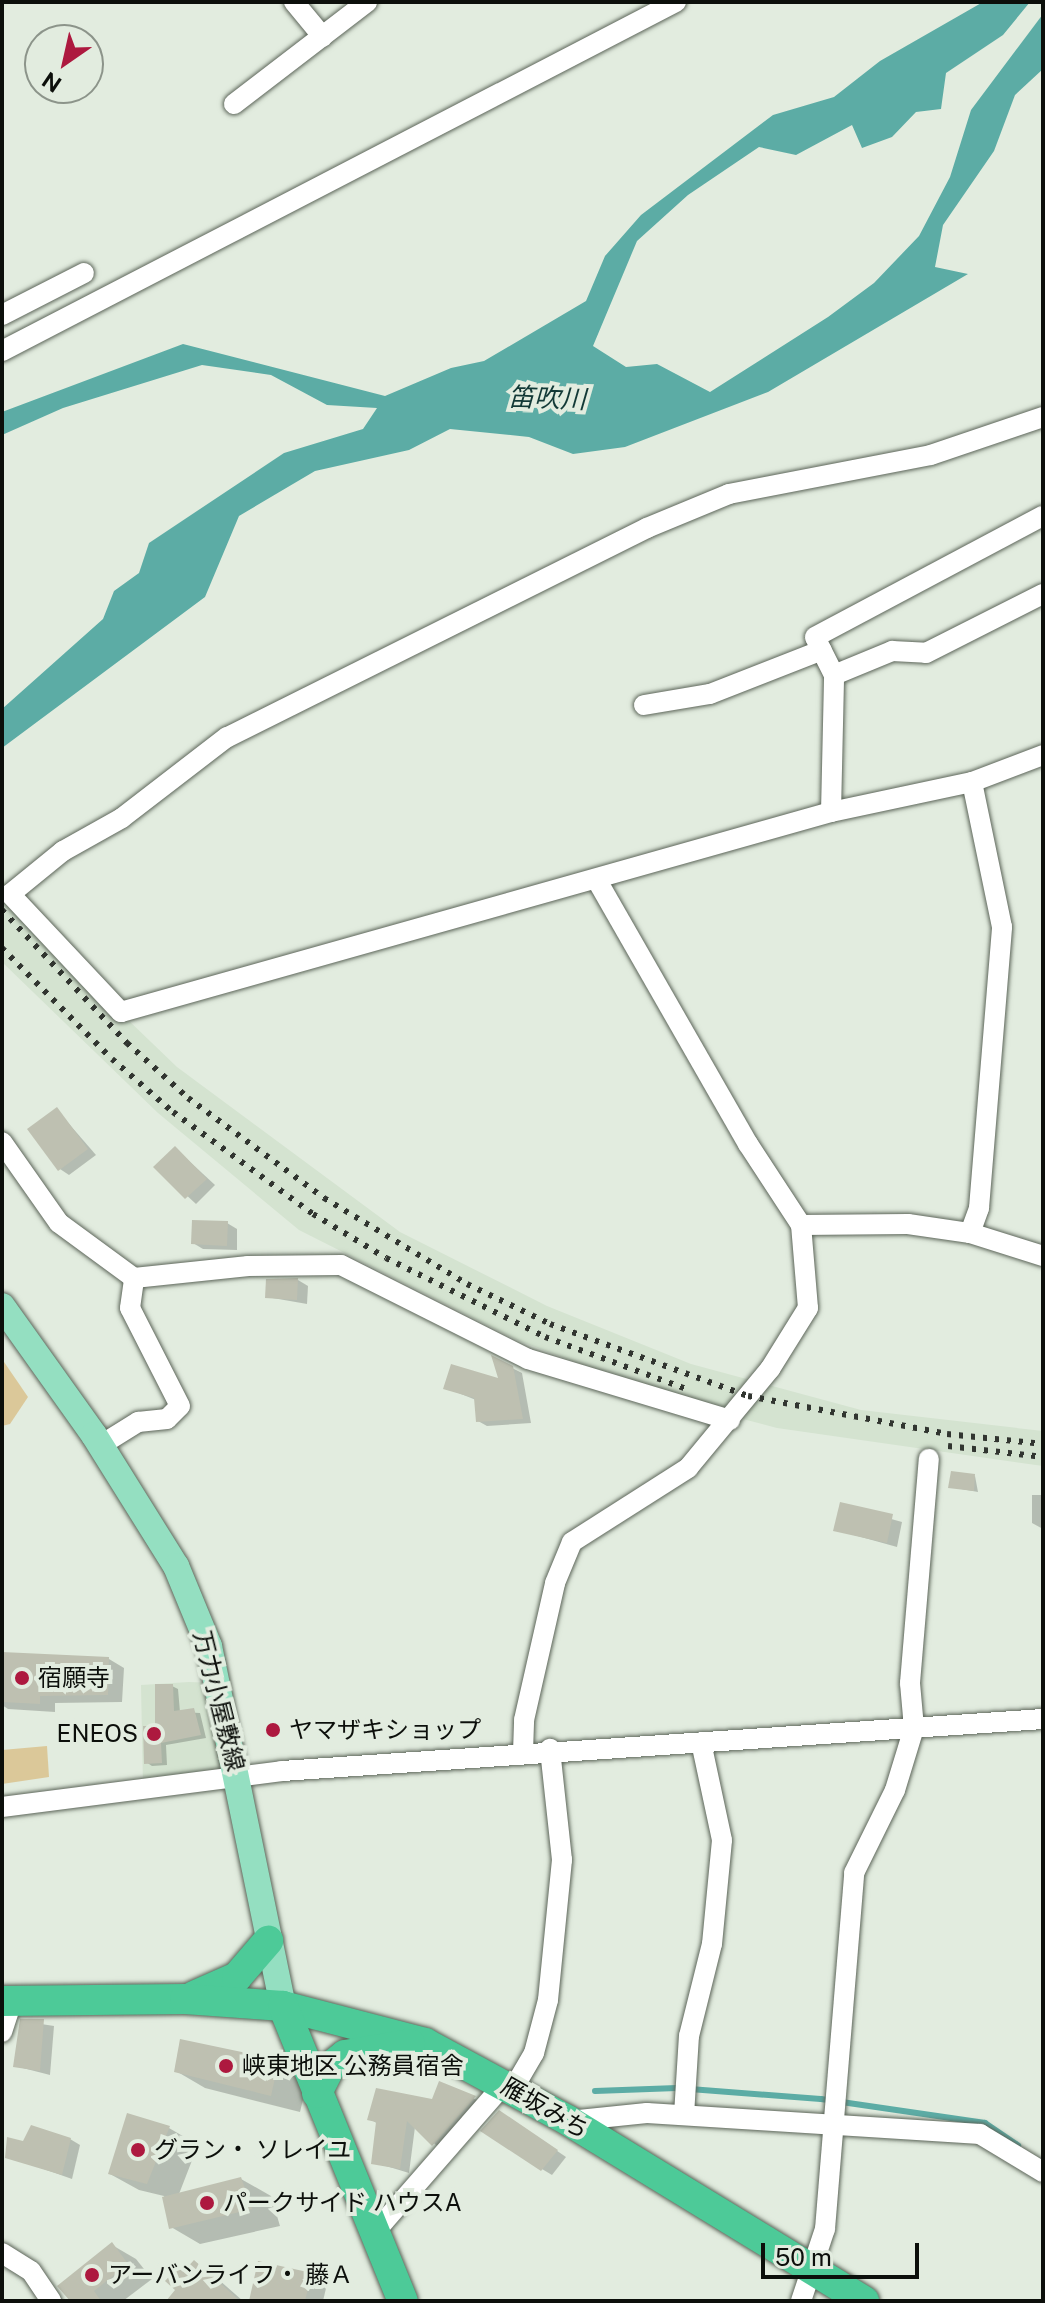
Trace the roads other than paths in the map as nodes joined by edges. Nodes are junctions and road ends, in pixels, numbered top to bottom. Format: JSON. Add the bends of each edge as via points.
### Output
{"nodes":[{"id":1,"x":294,"y":2,"type":"edge"},
{"id":2,"x":367,"y":2,"type":"edge"},
{"id":3,"x":676,"y":2,"type":"edge"},
{"id":4,"x":650,"y":9,"type":"edge"},
{"id":5,"x":323,"y":37,"type":"junction"},
{"id":6,"x":234,"y":104,"type":"dead end"},
{"id":7,"x":84,"y":273,"type":"dead end"},
{"id":8,"x":2,"y":315,"type":"edge"},
{"id":9,"x":2,"y":351,"type":"edge"},
{"id":10,"x":1043,"y":417,"type":"edge"},
{"id":11,"x":1043,"y":516,"type":"edge"},
{"id":12,"x":1043,"y":594,"type":"edge"},
{"id":13,"x":822,"y":650,"type":"junction"},
{"id":14,"x":834,"y":675,"type":"junction"},
{"id":15,"x":644,"y":705,"type":"dead end"},
{"id":16,"x":1043,"y":755,"type":"edge"},
{"id":17,"x":972,"y":782,"type":"junction"},
{"id":18,"x":831,"y":812,"type":"junction"},
{"id":19,"x":597,"y":880,"type":"junction"},
{"id":20,"x":2,"y":1142,"type":"edge"},
{"id":21,"x":801,"y":1225,"type":"junction"},
{"id":22,"x":970,"y":1233,"type":"junction"},
{"id":23,"x":1043,"y":1256,"type":"edge"},
{"id":24,"x":134,"y":1278,"type":"junction"},
{"id":25,"x":2,"y":1306,"type":"edge"},
{"id":26,"x":730,"y":1420,"type":"junction"},
{"id":27,"x":101,"y":1445,"type":"junction"},
{"id":28,"x":929,"y":1459,"type":"dead end"},
{"id":29,"x":1043,"y":1719,"type":"edge"},
{"id":30,"x":914,"y":1728,"type":"junction"},
{"id":31,"x":701,"y":1742,"type":"junction"},
{"id":32,"x":550,"y":1749,"type":"junction"},
{"id":33,"x":523,"y":1752,"type":"junction"},
{"id":34,"x":239,"y":1775,"type":"junction"},
{"id":35,"x":2,"y":1807,"type":"edge"},
{"id":36,"x":268,"y":1941,"type":"junction"},
{"id":37,"x":185,"y":1999,"type":"junction"},
{"id":38,"x":7,"y":2001,"type":"edge"},
{"id":39,"x":283,"y":2006,"type":"junction"},
{"id":40,"x":2,"y":2032,"type":"edge"},
{"id":41,"x":425,"y":2043,"type":"junction"},
{"id":42,"x":508,"y":2086,"type":"junction"},
{"id":43,"x":317,"y":2093,"type":"junction"},
{"id":44,"x":684,"y":2115,"type":"junction"},
{"id":45,"x":569,"y":2121,"type":"junction"},
{"id":46,"x":835,"y":2122,"type":"junction"},
{"id":47,"x":1043,"y":2172,"type":"edge"},
{"id":48,"x":375,"y":2232,"type":"junction"},
{"id":49,"x":2,"y":2253,"type":"edge"},
{"id":50,"x":813,"y":2272,"type":"junction"},
{"id":51,"x":51,"y":2301,"type":"edge"},
{"id":52,"x":403,"y":2301,"type":"edge"},
{"id":53,"x":801,"y":2301,"type":"edge"},
{"id":54,"x":864,"y":2301,"type":"edge"}],
"edges":[{"from":1,"to":5,"type":"street"},
{"from":2,"to":5,"type":"street"},
{"from":3,"to":4,"type":"street"},
{"from":4,"to":9,"type":"street","via":[[122,293]]},
{"from":5,"to":6,"type":"street"},
{"from":7,"to":8,"type":"street"},
{"from":10,"to":19,"type":"street","via":[[931,455],[729,494],[647,528],[227,737],[122,818],[63,851],[10,894],[121,1012]]},
{"from":11,"to":13,"type":"street","via":[[815,637]]},
{"from":12,"to":14,"type":"street","via":[[926,653],[892,651]]},
{"from":13,"to":14,"type":"street"},
{"from":13,"to":15,"type":"street","via":[[710,694]]},
{"from":14,"to":18,"type":"street"},
{"from":16,"to":17,"type":"street"},
{"from":17,"to":18,"type":"street"},
{"from":17,"to":22,"type":"street","via":[[1002,927],[979,1208]]},
{"from":18,"to":19,"type":"street"},
{"from":19,"to":21,"type":"street","via":[[754,1155]]},
{"from":20,"to":24,"type":"street","via":[[59,1223]]},
{"from":21,"to":22,"type":"street","via":[[908,1224]]},
{"from":21,"to":26,"type":"street","via":[[808,1308],[801,1326]]},
{"from":22,"to":23,"type":"street"},
{"from":24,"to":26,"type":"street","via":[[248,1266],[341,1265],[528,1359]]},
{"from":24,"to":27,"type":"street","via":[[130,1308],[180,1406],[167,1419],[138,1422]]},
{"from":25,"to":27,"type":"main road","name":"万力小屋敷線"},
{"from":26,"to":33,"type":"street","via":[[688,1468],[572,1542],[555,1583],[524,1720]]},
{"from":27,"to":34,"type":"main road","name":"万力小屋敷線","via":[[176,1566],[209,1646]]},
{"from":28,"to":30,"type":"street","via":[[910,1683]]},
{"from":29,"to":30,"type":"street"},
{"from":30,"to":31,"type":"street"},
{"from":30,"to":46,"type":"street","via":[[895,1790],[854,1873],[833,2085]]},
{"from":31,"to":32,"type":"street"},
{"from":31,"to":44,"type":"street","via":[[722,1840],[712,1944],[689,2036]]},
{"from":32,"to":33,"type":"street"},
{"from":32,"to":42,"type":"street","via":[[562,1860],[548,2000],[534,2053]]},
{"from":33,"to":34,"type":"street"},
{"from":34,"to":35,"type":"street"},
{"from":34,"to":36,"type":"main road","name":"万力小屋敷線"},
{"from":36,"to":37,"type":"highway","via":[[237,1977]]},
{"from":36,"to":39,"type":"main road","name":"万力小屋敷線"},
{"from":37,"to":38,"type":"highway","name":"雁坂みち"},
{"from":37,"to":39,"type":"highway","name":"雁坂みち"},
{"from":38,"to":40,"type":"street"},
{"from":39,"to":41,"type":"highway","name":"雁坂みち"},
{"from":39,"to":43,"type":"highway"},
{"from":41,"to":42,"type":"highway","name":"雁坂みち"},
{"from":41,"to":43,"type":"highway","via":[[345,2055],[331,2066]]},
{"from":42,"to":45,"type":"highway","name":"雁坂みち"},
{"from":42,"to":48,"type":"street"},
{"from":43,"to":48,"type":"highway"},
{"from":44,"to":45,"type":"street","via":[[634,2113]]},
{"from":44,"to":46,"type":"street"},
{"from":45,"to":50,"type":"highway","name":"雁坂みち"},
{"from":46,"to":47,"type":"street","via":[[980,2134]]},
{"from":46,"to":50,"type":"street","via":[[825,2229]]},
{"from":48,"to":52,"type":"highway"},
{"from":49,"to":51,"type":"street","via":[[31,2271]]},
{"from":50,"to":53,"type":"street"},
{"from":50,"to":54,"type":"highway","name":"雁坂みち"}]}
